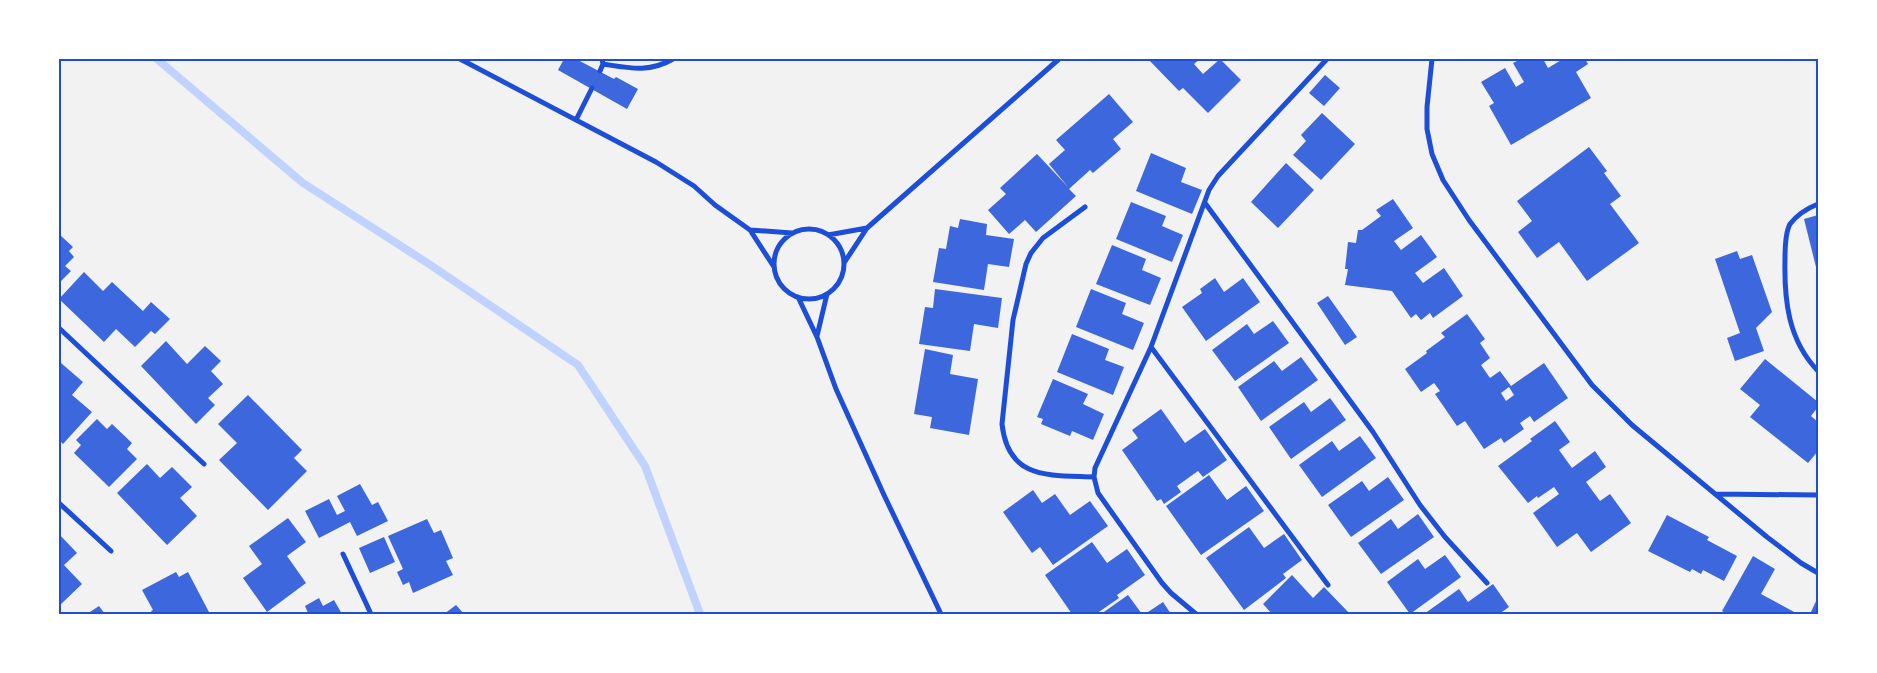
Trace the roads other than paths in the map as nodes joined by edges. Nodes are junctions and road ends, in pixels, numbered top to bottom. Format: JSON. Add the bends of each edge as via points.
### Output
{"nodes":[{"id":1,"x":460,"y":59,"type":"edge"},
{"id":2,"x":673,"y":59,"type":"edge"},
{"id":3,"x":1059,"y":59,"type":"edge"},
{"id":4,"x":1327,"y":59,"type":"edge"},
{"id":5,"x":1432,"y":59,"type":"edge"},
{"id":6,"x":603,"y":62,"type":"edge"},
{"id":7,"x":600,"y":71,"type":"dead end"},
{"id":8,"x":592,"y":88,"type":"dead end"},
{"id":9,"x":576,"y":120,"type":"junction"},
{"id":10,"x":1205,"y":203,"type":"junction"},
{"id":11,"x":1818,"y":204,"type":"edge"},
{"id":12,"x":1084,"y":206,"type":"dead end"},
{"id":13,"x":867,"y":228,"type":"junction"},
{"id":14,"x":750,"y":230,"type":"junction"},
{"id":15,"x":792,"y":233,"type":"junction"},
{"id":16,"x":828,"y":235,"type":"junction"},
{"id":17,"x":844,"y":263,"type":"junction"},
{"id":18,"x":774,"y":267,"type":"junction"},
{"id":19,"x":827,"y":294,"type":"junction"},
{"id":20,"x":798,"y":297,"type":"junction"},
{"id":21,"x":59,"y":328,"type":"edge"},
{"id":22,"x":817,"y":337,"type":"junction"},
{"id":23,"x":1151,"y":347,"type":"junction"},
{"id":24,"x":1818,"y":371,"type":"edge"},
{"id":25,"x":204,"y":464,"type":"dead end"},
{"id":26,"x":1094,"y":477,"type":"junction"},
{"id":27,"x":1716,"y":494,"type":"junction"},
{"id":28,"x":1818,"y":495,"type":"edge"},
{"id":29,"x":59,"y":503,"type":"edge"},
{"id":30,"x":111,"y":551,"type":"dead end"},
{"id":31,"x":343,"y":554,"type":"dead end"},
{"id":32,"x":1818,"y":573,"type":"edge"},
{"id":33,"x":1487,"y":583,"type":"dead end"},
{"id":34,"x":1328,"y":585,"type":"dead end"},
{"id":35,"x":372,"y":614,"type":"edge"},
{"id":36,"x":941,"y":614,"type":"edge"},
{"id":37,"x":1196,"y":614,"type":"edge"}],
"edges":[{"from":1,"to":9,"type":"street"},
{"from":2,"to":6,"type":"street","via":[[651,68],[637,69]]},
{"from":3,"to":13,"type":"street"},
{"from":4,"to":10,"type":"street","via":[[1218,176]]},
{"from":5,"to":27,"type":"street","via":[[1427,107],[1432,154],[1443,180],[1469,220],[1592,385],[1632,425]]},
{"from":6,"to":7,"type":"street"},
{"from":8,"to":9,"type":"street"},
{"from":9,"to":14,"type":"street","via":[[679,176]]},
{"from":10,"to":23,"type":"street"},
{"from":10,"to":33,"type":"street","via":[[1373,432],[1420,506]]},
{"from":11,"to":24,"type":"street","via":[[1801,213],[1790,225],[1785,246],[1790,323],[1801,349]]},
{"from":12,"to":26,"type":"street","via":[[1043,238],[1026,264],[1013,320],[1002,424],[1009,451],[1022,466],[1052,475]]},
{"from":13,"to":16,"type":"street"},
{"from":13,"to":17,"type":"street"},
{"from":14,"to":15,"type":"street"},
{"from":14,"to":18,"type":"street"},
{"from":15,"to":16,"type":"street","via":[[810,229]]},
{"from":15,"to":18,"type":"street","via":[[781,242],[775,254]]},
{"from":16,"to":17,"type":"street","via":[[839,247]]},
{"from":17,"to":19,"type":"street","via":[[839,281]]},
{"from":18,"to":20,"type":"street","via":[[781,286]]},
{"from":19,"to":20,"type":"street","via":[[813,299]]},
{"from":19,"to":22,"type":"street"},
{"from":20,"to":22,"type":"street"},
{"from":21,"to":25,"type":"street"},
{"from":22,"to":36,"type":"street","via":[[836,389]]},
{"from":23,"to":26,"type":"street","via":[[1095,468]]},
{"from":23,"to":34,"type":"street"},
{"from":26,"to":37,"type":"street","via":[[1098,493],[1162,583]]},
{"from":27,"to":28,"type":"street"},
{"from":27,"to":32,"type":"street","via":[[1767,537]]},
{"from":29,"to":30,"type":"street"},
{"from":31,"to":35,"type":"street"}]}
